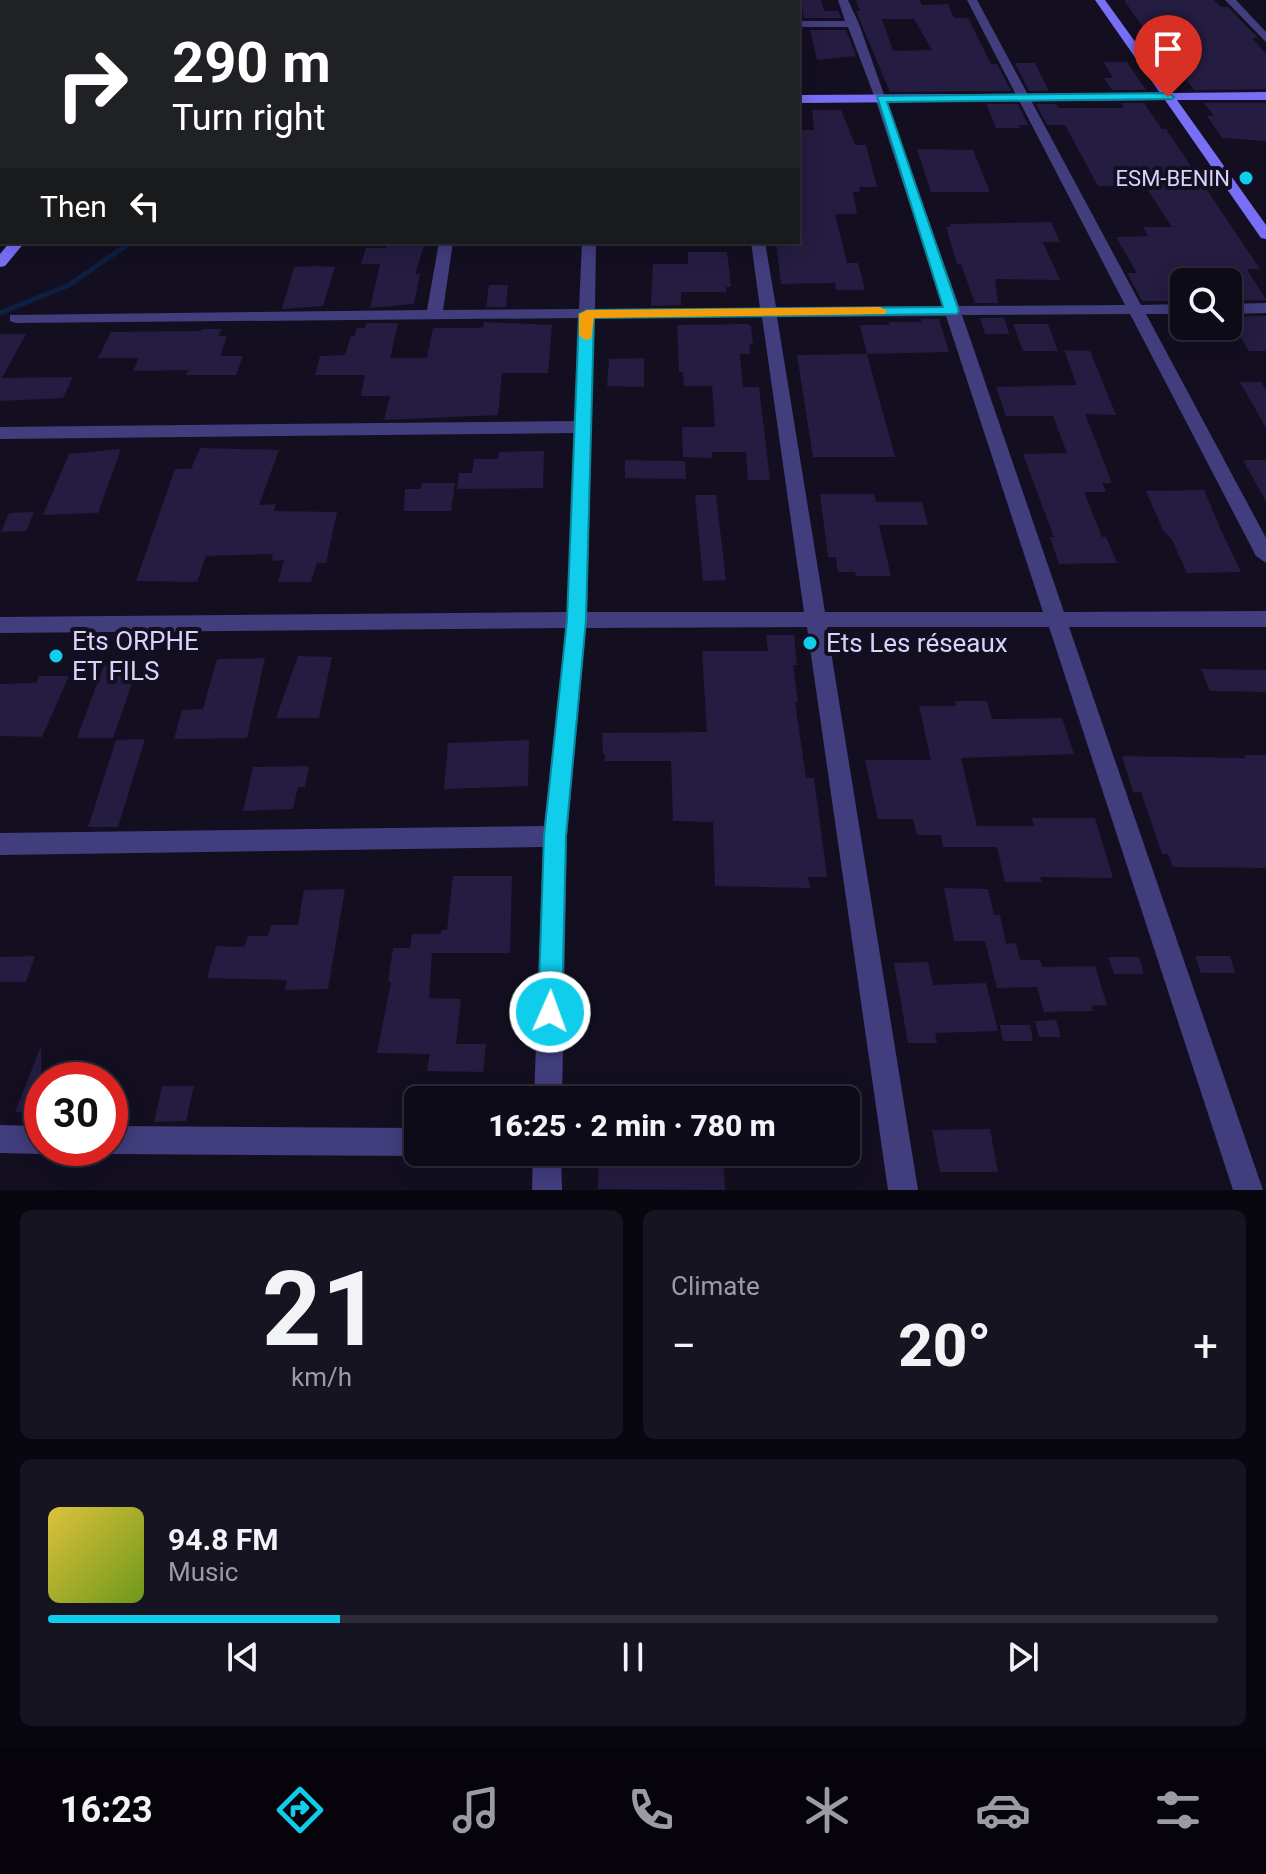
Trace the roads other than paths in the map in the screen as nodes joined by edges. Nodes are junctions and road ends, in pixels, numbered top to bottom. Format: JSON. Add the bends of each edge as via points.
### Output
{"nodes":[{"id":1,"x":843,"y":0,"type":"edge"},
{"id":2,"x":972,"y":0,"type":"edge"},
{"id":3,"x":1100,"y":0,"type":"edge"},
{"id":4,"x":1230,"y":0,"type":"edge"},
{"id":5,"x":800,"y":24,"type":"edge"},
{"id":6,"x":853,"y":24,"type":"junction"},
{"id":7,"x":1266,"y":39,"type":"edge"},
{"id":8,"x":1266,"y":96,"type":"edge"},
{"id":9,"x":1023,"y":97,"type":"junction"},
{"id":10,"x":1168,"y":97,"type":"junction"},
{"id":11,"x":881,"y":98,"type":"junction"},
{"id":12,"x":800,"y":99,"type":"edge"},
{"id":13,"x":1266,"y":235,"type":"edge"},
{"id":14,"x":16,"y":244,"type":"edge"},
{"id":15,"x":446,"y":244,"type":"edge"},
{"id":16,"x":589,"y":244,"type":"edge"},
{"id":17,"x":758,"y":244,"type":"edge"},
{"id":18,"x":0,"y":263,"type":"edge"},
{"id":19,"x":1266,"y":308,"type":"edge"},
{"id":20,"x":1170,"y":309,"type":"edge"},
{"id":21,"x":1242,"y":309,"type":"edge"},
{"id":22,"x":1133,"y":310,"type":"junction"},
{"id":23,"x":952,"y":311,"type":"junction"},
{"id":24,"x":767,"y":312,"type":"junction"},
{"id":25,"x":587,"y":314,"type":"junction"},
{"id":26,"x":434,"y":315,"type":"junction"},
{"id":27,"x":16,"y":318,"type":"dead end"},
{"id":28,"x":583,"y":427,"type":"junction"},
{"id":29,"x":0,"y":433,"type":"edge"},
{"id":30,"x":1266,"y":556,"type":"edge"},
{"id":31,"x":815,"y":619,"type":"junction"},
{"id":32,"x":1057,"y":619,"type":"junction"},
{"id":33,"x":1266,"y":619,"type":"edge"},
{"id":34,"x":577,"y":620,"type":"junction"},
{"id":35,"x":0,"y":625,"type":"edge"},
{"id":36,"x":555,"y":836,"type":"junction"},
{"id":37,"x":0,"y":844,"type":"edge"},
{"id":38,"x":548,"y":1086,"type":"edge"},
{"id":39,"x":0,"y":1139,"type":"edge"},
{"id":40,"x":24,"y":1140,"type":"edge"},
{"id":41,"x":128,"y":1140,"type":"edge"},
{"id":42,"x":404,"y":1142,"type":"edge"},
{"id":43,"x":547,"y":1166,"type":"edge"},
{"id":44,"x":547,"y":1190,"type":"edge"},
{"id":45,"x":903,"y":1190,"type":"edge"},
{"id":46,"x":1248,"y":1190,"type":"edge"}],
"edges":[{"from":1,"to":6,"type":"street"},
{"from":2,"to":9,"type":"street"},
{"from":3,"to":10,"type":"street"},
{"from":4,"to":7,"type":"street"},
{"from":5,"to":6,"type":"street"},
{"from":6,"to":11,"type":"street"},
{"from":8,"to":10,"type":"street"},
{"from":9,"to":10,"type":"street"},
{"from":9,"to":11,"type":"street"},
{"from":9,"to":22,"type":"street"},
{"from":10,"to":13,"type":"street"},
{"from":11,"to":12,"type":"street"},
{"from":11,"to":23,"type":"street"},
{"from":14,"to":18,"type":"street"},
{"from":15,"to":26,"type":"street"},
{"from":16,"to":25,"type":"street"},
{"from":17,"to":24,"type":"street"},
{"from":19,"to":21,"type":"street"},
{"from":20,"to":22,"type":"street"},
{"from":22,"to":23,"type":"street"},
{"from":22,"to":30,"type":"street"},
{"from":23,"to":24,"type":"street"},
{"from":23,"to":32,"type":"street"},
{"from":24,"to":25,"type":"street"},
{"from":24,"to":31,"type":"street"},
{"from":25,"to":26,"type":"street"},
{"from":25,"to":28,"type":"street"},
{"from":26,"to":27,"type":"street"},
{"from":28,"to":29,"type":"street"},
{"from":28,"to":34,"type":"street"},
{"from":31,"to":32,"type":"street"},
{"from":31,"to":34,"type":"street"},
{"from":31,"to":45,"type":"street"},
{"from":32,"to":33,"type":"street"},
{"from":32,"to":46,"type":"street"},
{"from":34,"to":35,"type":"street"},
{"from":34,"to":36,"type":"street"},
{"from":36,"to":37,"type":"street"},
{"from":36,"to":38,"type":"street"},
{"from":39,"to":40,"type":"street"},
{"from":41,"to":42,"type":"street"},
{"from":43,"to":44,"type":"street"}]}
